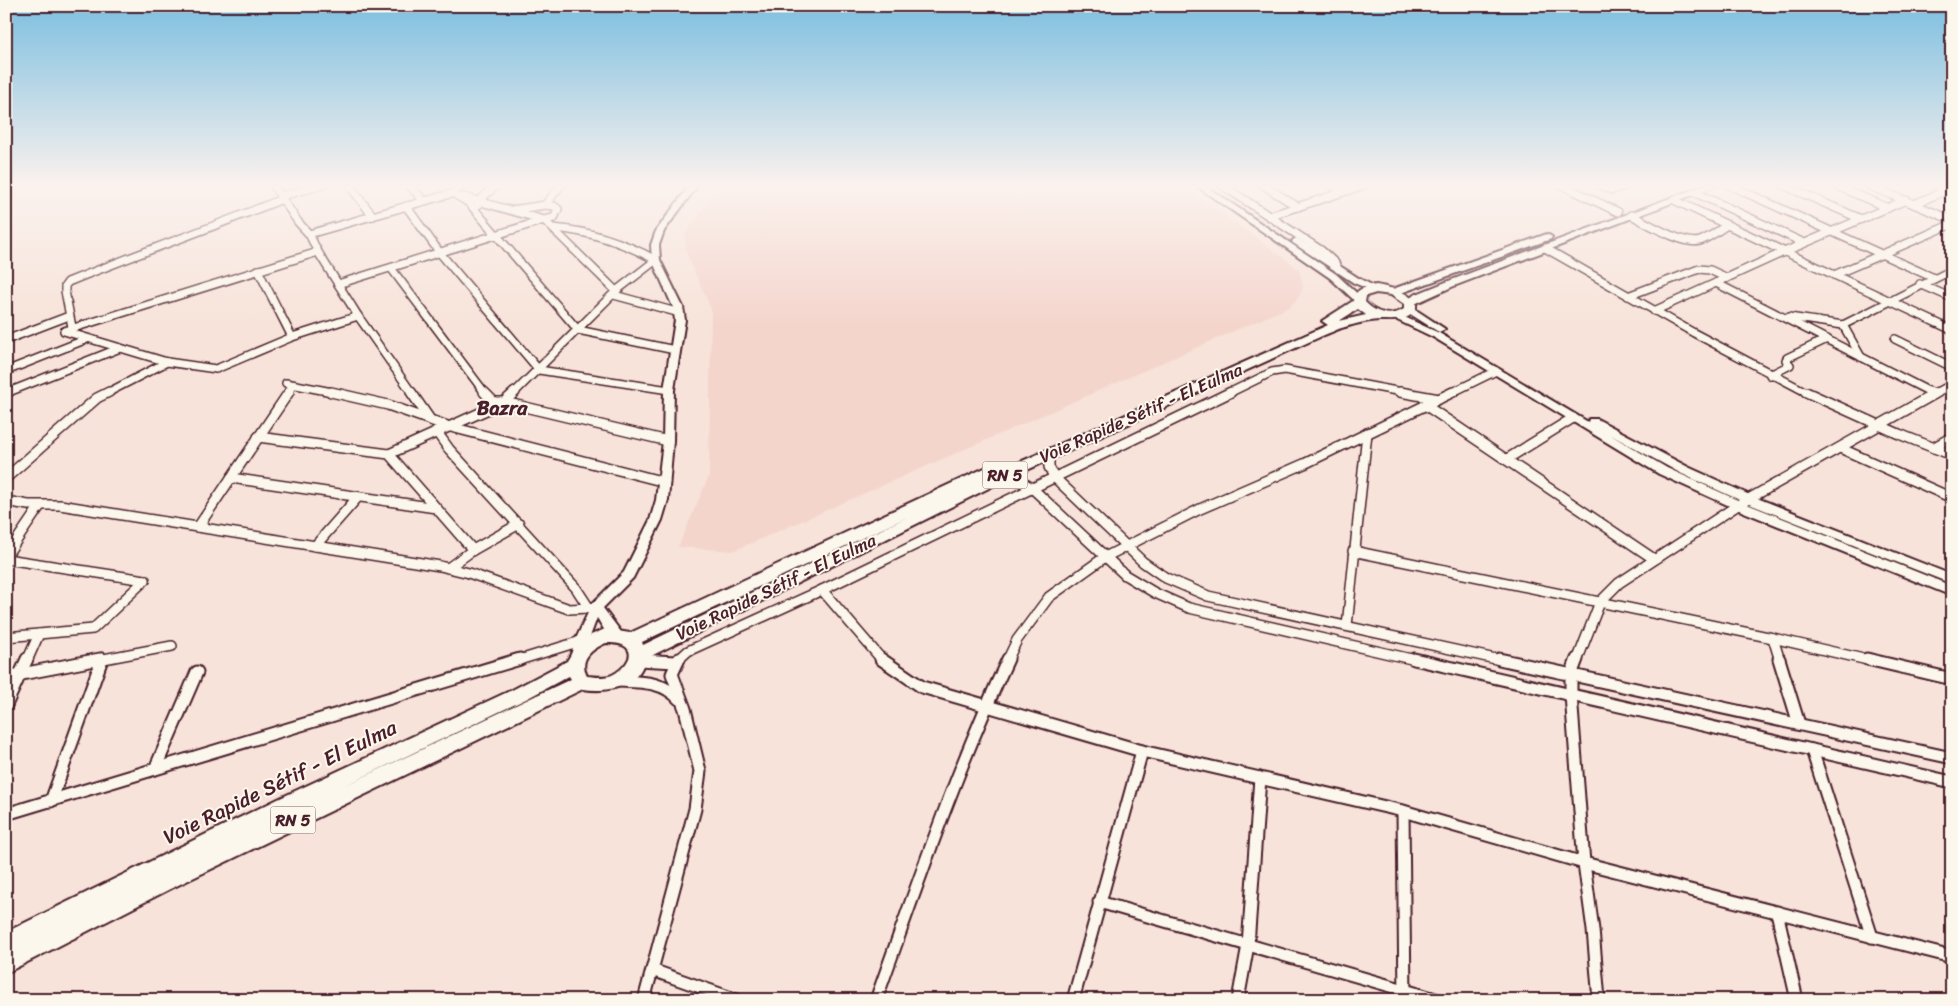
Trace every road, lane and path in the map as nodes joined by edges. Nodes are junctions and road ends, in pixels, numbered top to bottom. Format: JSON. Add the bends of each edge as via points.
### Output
{"nodes":[{"id":1,"x":199,"y":232,"type":"edge"},
{"id":2,"x":316,"y":232,"type":"edge"},
{"id":3,"x":425,"y":232,"type":"edge"},
{"id":4,"x":492,"y":232,"type":"edge"},
{"id":5,"x":507,"y":232,"type":"edge"},
{"id":6,"x":557,"y":232,"type":"edge"},
{"id":7,"x":587,"y":232,"type":"edge"},
{"id":8,"x":660,"y":232,"type":"edge"},
{"id":9,"x":1268,"y":232,"type":"edge"},
{"id":10,"x":1282,"y":232,"type":"edge"},
{"id":11,"x":1293,"y":232,"type":"edge"},
{"id":12,"x":1562,"y":232,"type":"edge"},
{"id":13,"x":1587,"y":232,"type":"edge"},
{"id":14,"x":1668,"y":232,"type":"edge"},
{"id":15,"x":1715,"y":232,"type":"edge"},
{"id":16,"x":1742,"y":232,"type":"edge"},
{"id":17,"x":1781,"y":232,"type":"edge"},
{"id":18,"x":1830,"y":232,"type":"edge"},
{"id":19,"x":1834,"y":232,"type":"edge"},
{"id":20,"x":1934,"y":232,"type":"edge"},
{"id":21,"x":309,"y":234,"type":"joint"},
{"id":22,"x":495,"y":236,"type":"junction"},
{"id":23,"x":1804,"y":243,"type":"junction"},
{"id":24,"x":1545,"y":248,"type":"junction"},
{"id":25,"x":318,"y":252,"type":"junction"},
{"id":26,"x":1784,"y":252,"type":"junction"},
{"id":27,"x":440,"y":253,"type":"junction"},
{"id":28,"x":1883,"y":254,"type":"junction"},
{"id":29,"x":656,"y":260,"type":"junction"},
{"id":30,"x":391,"y":268,"type":"junction"},
{"id":31,"x":1338,"y":269,"type":"junction"},
{"id":32,"x":258,"y":270,"type":"junction"},
{"id":33,"x":1952,"y":270,"type":"edge"},
{"id":34,"x":1834,"y":275,"type":"junction"},
{"id":35,"x":1727,"y":278,"type":"junction"},
{"id":36,"x":1934,"y":278,"type":"junction"},
{"id":37,"x":1716,"y":283,"type":"junction"},
{"id":38,"x":338,"y":284,"type":"junction"},
{"id":39,"x":1920,"y":284,"type":"junction"},
{"id":40,"x":1376,"y":289,"type":"junction"},
{"id":41,"x":1394,"y":292,"type":"junction"},
{"id":42,"x":615,"y":293,"type":"junction"},
{"id":43,"x":1628,"y":296,"type":"junction"},
{"id":44,"x":1952,"y":298,"type":"edge"},
{"id":45,"x":1358,"y":300,"type":"junction"},
{"id":46,"x":1890,"y":301,"type":"junction"},
{"id":47,"x":1410,"y":307,"type":"junction"},
{"id":48,"x":1654,"y":311,"type":"junction"},
{"id":49,"x":680,"y":313,"type":"junction"},
{"id":50,"x":68,"y":316,"type":"junction"},
{"id":51,"x":358,"y":316,"type":"junction"},
{"id":52,"x":1380,"y":316,"type":"junction"},
{"id":53,"x":1781,"y":316,"type":"junction"},
{"id":54,"x":1398,"y":317,"type":"junction"},
{"id":55,"x":1844,"y":325,"type":"junction"},
{"id":56,"x":72,"y":327,"type":"junction"},
{"id":57,"x":578,"y":330,"type":"junction"},
{"id":58,"x":1952,"y":330,"type":"edge"},
{"id":59,"x":292,"y":337,"type":"junction"},
{"id":60,"x":87,"y":339,"type":"junction"},
{"id":61,"x":1827,"y":339,"type":"junction"},
{"id":62,"x":1895,"y":339,"type":"dead end"},
{"id":63,"x":6,"y":340,"type":"edge"},
{"id":64,"x":120,"y":348,"type":"junction"},
{"id":65,"x":675,"y":350,"type":"junction"},
{"id":66,"x":1862,"y":357,"type":"junction"},
{"id":67,"x":167,"y":362,"type":"junction"},
{"id":68,"x":1952,"y":367,"type":"edge"},
{"id":69,"x":539,"y":370,"type":"junction"},
{"id":70,"x":6,"y":371,"type":"edge"},
{"id":71,"x":1496,"y":371,"type":"junction"},
{"id":72,"x":1770,"y":375,"type":"junction"},
{"id":73,"x":1952,"y":384,"type":"edge"},
{"id":74,"x":669,"y":390,"type":"junction"},
{"id":75,"x":6,"y":393,"type":"edge"},
{"id":76,"x":1934,"y":394,"type":"junction"},
{"id":77,"x":1439,"y":398,"type":"junction"},
{"id":78,"x":504,"y":402,"type":"junction"},
{"id":79,"x":1425,"y":405,"type":"junction"},
{"id":80,"x":429,"y":418,"type":"junction"},
{"id":81,"x":1574,"y":418,"type":"junction"},
{"id":82,"x":447,"y":426,"type":"junction"},
{"id":83,"x":1878,"y":426,"type":"junction"},
{"id":84,"x":436,"y":431,"type":"junction"},
{"id":85,"x":1367,"y":433,"type":"junction"},
{"id":86,"x":258,"y":437,"type":"junction"},
{"id":87,"x":1952,"y":437,"type":"edge"},
{"id":88,"x":668,"y":441,"type":"junction"},
{"id":89,"x":1840,"y":448,"type":"junction"},
{"id":90,"x":1934,"y":448,"type":"junction"},
{"id":91,"x":388,"y":454,"type":"junction"},
{"id":92,"x":1049,"y":455,"type":"junction"},
{"id":93,"x":1952,"y":455,"type":"edge"},
{"id":94,"x":1507,"y":459,"type":"junction"},
{"id":95,"x":1000,"y":477,"type":"junction"},
{"id":96,"x":1054,"y":477,"type":"junction"},
{"id":97,"x":6,"y":478,"type":"edge"},
{"id":98,"x":231,"y":478,"type":"junction"},
{"id":99,"x":665,"y":482,"type":"junction"},
{"id":100,"x":1032,"y":488,"type":"junction"},
{"id":101,"x":358,"y":497,"type":"junction"},
{"id":102,"x":1952,"y":498,"type":"edge"},
{"id":103,"x":6,"y":501,"type":"edge"},
{"id":104,"x":1743,"y":502,"type":"junction"},
{"id":105,"x":40,"y":506,"type":"junction"},
{"id":106,"x":436,"y":508,"type":"junction"},
{"id":107,"x":519,"y":524,"type":"junction"},
{"id":108,"x":198,"y":527,"type":"junction"},
{"id":109,"x":315,"y":546,"type":"junction"},
{"id":110,"x":1126,"y":546,"type":"junction"},
{"id":111,"x":473,"y":550,"type":"junction"},
{"id":112,"x":1353,"y":551,"type":"junction"},
{"id":113,"x":1105,"y":557,"type":"junction"},
{"id":114,"x":6,"y":558,"type":"edge"},
{"id":115,"x":1654,"y":560,"type":"junction"},
{"id":116,"x":448,"y":568,"type":"junction"},
{"id":117,"x":1952,"y":580,"type":"edge"},
{"id":118,"x":822,"y":590,"type":"junction"},
{"id":119,"x":1952,"y":591,"type":"edge"},
{"id":120,"x":1600,"y":602,"type":"junction"},
{"id":121,"x":593,"y":608,"type":"junction"},
{"id":122,"x":1346,"y":626,"type":"junction"},
{"id":123,"x":39,"y":634,"type":"junction"},
{"id":124,"x":6,"y":637,"type":"edge"},
{"id":125,"x":1772,"y":638,"type":"junction"},
{"id":126,"x":172,"y":646,"type":"dead end"},
{"id":127,"x":631,"y":648,"type":"junction"},
{"id":128,"x":102,"y":659,"type":"junction"},
{"id":129,"x":578,"y":661,"type":"junction"},
{"id":130,"x":676,"y":662,"type":"junction"},
{"id":131,"x":197,"y":672,"type":"dead end"},
{"id":132,"x":21,"y":674,"type":"junction"},
{"id":133,"x":1571,"y":676,"type":"junction"},
{"id":134,"x":6,"y":677,"type":"edge"},
{"id":135,"x":1952,"y":679,"type":"edge"},
{"id":136,"x":617,"y":681,"type":"junction"},
{"id":137,"x":1571,"y":695,"type":"junction"},
{"id":138,"x":6,"y":706,"type":"edge"},
{"id":139,"x":986,"y":706,"type":"junction"},
{"id":140,"x":685,"y":709,"type":"junction"},
{"id":141,"x":1798,"y":724,"type":"junction"},
{"id":142,"x":1812,"y":750,"type":"junction"},
{"id":143,"x":1142,"y":751,"type":"junction"},
{"id":144,"x":1952,"y":758,"type":"edge"},
{"id":145,"x":155,"y":769,"type":"junction"},
{"id":146,"x":1260,"y":778,"type":"junction"},
{"id":147,"x":1952,"y":782,"type":"edge"},
{"id":148,"x":51,"y":801,"type":"junction"},
{"id":149,"x":1403,"y":811,"type":"junction"},
{"id":150,"x":6,"y":814,"type":"edge"},
{"id":151,"x":1584,"y":863,"type":"junction"},
{"id":152,"x":1098,"y":902,"type":"junction"},
{"id":153,"x":1778,"y":912,"type":"junction"},
{"id":154,"x":1872,"y":937,"type":"junction"},
{"id":155,"x":6,"y":942,"type":"edge"},
{"id":156,"x":1248,"y":945,"type":"junction"},
{"id":157,"x":1952,"y":957,"type":"edge"},
{"id":158,"x":6,"y":962,"type":"edge"},
{"id":159,"x":652,"y":970,"type":"junction"},
{"id":160,"x":1405,"y":995,"type":"edge"},
{"id":161,"x":644,"y":1000,"type":"edge"},
{"id":162,"x":737,"y":1000,"type":"edge"},
{"id":163,"x":876,"y":1000,"type":"edge"},
{"id":164,"x":1073,"y":1000,"type":"edge"},
{"id":165,"x":1238,"y":1000,"type":"edge"},
{"id":166,"x":1439,"y":1000,"type":"edge"},
{"id":167,"x":1599,"y":1000,"type":"edge"},
{"id":168,"x":1797,"y":1000,"type":"edge"}],
"edges":[{"from":1,"to":50,"type":"street","via":[[128,257],[66,284]]},
{"from":2,"to":21,"type":"street"},
{"from":3,"to":27,"type":"street"},
{"from":4,"to":22,"type":"street"},
{"from":5,"to":22,"type":"street"},
{"from":6,"to":42,"type":"street"},
{"from":7,"to":29,"type":"street","via":[[634,248]]},
{"from":8,"to":29,"type":"street","via":[[655,245]]},
{"from":9,"to":45,"type":"street","via":[[1333,276]]},
{"from":10,"to":31,"type":"street"},
{"from":11,"to":31,"type":"street","via":[[1322,251]]},
{"from":12,"to":41,"type":"main road"},
{"from":13,"to":24,"type":"main road"},
{"from":14,"to":15,"type":"street","via":[[1694,242]]},
{"from":16,"to":26,"type":"street"},
{"from":17,"to":23,"type":"street"},
{"from":18,"to":23,"type":"street"},
{"from":19,"to":28,"type":"street"},
{"from":20,"to":28,"type":"street"},
{"from":21,"to":25,"type":"street"},
{"from":22,"to":27,"type":"street"},
{"from":22,"to":57,"type":"street"},
{"from":23,"to":26,"type":"street"},
{"from":24,"to":43,"type":"street"},
{"from":24,"to":47,"type":"main road","via":[[1418,297]]},
{"from":25,"to":32,"type":"street"},
{"from":25,"to":38,"type":"street"},
{"from":26,"to":34,"type":"street"},
{"from":26,"to":35,"type":"street"},
{"from":27,"to":30,"type":"street"},
{"from":27,"to":69,"type":"street"},
{"from":28,"to":34,"type":"street"},
{"from":28,"to":36,"type":"street"},
{"from":29,"to":42,"type":"street"},
{"from":29,"to":49,"type":"street"},
{"from":30,"to":38,"type":"street"},
{"from":30,"to":78,"type":"street","via":[[488,397],[494,402]]},
{"from":31,"to":40,"type":"street"},
{"from":32,"to":56,"type":"street"},
{"from":32,"to":59,"type":"street"},
{"from":33,"to":36,"type":"street"},
{"from":34,"to":46,"type":"street"},
{"from":35,"to":37,"type":"street"},
{"from":35,"to":43,"type":"street","via":[[1704,268]]},
{"from":36,"to":39,"type":"street"},
{"from":37,"to":48,"type":"street"},
{"from":37,"to":53,"type":"street"},
{"from":38,"to":51,"type":"street"},
{"from":39,"to":44,"type":"street"},
{"from":39,"to":46,"type":"street"},
{"from":40,"to":41,"type":"highway"},
{"from":40,"to":45,"type":"highway","name":"Voie Rapide Sétif - El Eulma","via":[[1364,292]]},
{"from":41,"to":47,"type":"highway","via":[[1406,299]]},
{"from":42,"to":49,"type":"street"},
{"from":42,"to":57,"type":"street"},
{"from":43,"to":48,"type":"street"},
{"from":45,"to":52,"type":"highway","via":[[1366,311]]},
{"from":45,"to":127,"type":"highway","name":"Voie Rapide Sétif - El Eulma","number":"RN 5","via":[[1334,318],[1213,369],[992,470]]},
{"from":46,"to":55,"type":"street"},
{"from":46,"to":58,"type":"street"},
{"from":47,"to":54,"type":"highway"},
{"from":47,"to":104,"type":"street","via":[[1576,411]]},
{"from":48,"to":72,"type":"street"},
{"from":49,"to":65,"type":"street"},
{"from":50,"to":56,"type":"street"},
{"from":50,"to":63,"type":"street"},
{"from":51,"to":59,"type":"street"},
{"from":51,"to":80,"type":"street"},
{"from":52,"to":54,"type":"highway","name":"Voie Rapide Sétif - El Eulma"},
{"from":52,"to":92,"type":"highway","name":"Voie Rapide Sétif - El Eulma","number":"RN 5","via":[[1318,333]]},
{"from":53,"to":55,"type":"street"},
{"from":53,"to":61,"type":"street"},
{"from":54,"to":71,"type":"street","via":[[1436,335]]},
{"from":55,"to":66,"type":"street"},
{"from":56,"to":60,"type":"street","via":[[64,331]]},
{"from":57,"to":65,"type":"street"},
{"from":57,"to":69,"type":"street"},
{"from":59,"to":67,"type":"street","via":[[216,369]]},
{"from":60,"to":64,"type":"street"},
{"from":60,"to":70,"type":"street"},
{"from":61,"to":66,"type":"street"},
{"from":61,"to":72,"type":"street","via":[[1787,358],[1790,365]]},
{"from":62,"to":68,"type":"street"},
{"from":64,"to":67,"type":"street"},
{"from":64,"to":75,"type":"street"},
{"from":65,"to":74,"type":"street"},
{"from":66,"to":76,"type":"street"},
{"from":67,"to":97,"type":"street","via":[[97,398]]},
{"from":69,"to":74,"type":"street"},
{"from":69,"to":78,"type":"street"},
{"from":71,"to":77,"type":"street"},
{"from":71,"to":81,"type":"street"},
{"from":72,"to":83,"type":"street"},
{"from":73,"to":76,"type":"street"},
{"from":74,"to":88,"type":"street"},
{"from":76,"to":83,"type":"street"},
{"from":77,"to":79,"type":"street"},
{"from":77,"to":96,"type":"street","via":[[1285,370],[1272,372]]},
{"from":78,"to":82,"type":"street"},
{"from":78,"to":88,"type":"street"},
{"from":79,"to":85,"type":"street"},
{"from":79,"to":94,"type":"street"},
{"from":80,"to":82,"type":"street"},
{"from":80,"to":86,"type":"street","via":[[344,394],[289,384]]},
{"from":81,"to":94,"type":"street"},
{"from":81,"to":104,"type":"street","via":[[1663,471]]},
{"from":82,"to":84,"type":"street"},
{"from":82,"to":99,"type":"street"},
{"from":83,"to":89,"type":"street"},
{"from":83,"to":90,"type":"street"},
{"from":84,"to":91,"type":"street"},
{"from":84,"to":107,"type":"street"},
{"from":85,"to":110,"type":"street"},
{"from":85,"to":112,"type":"street"},
{"from":86,"to":91,"type":"street"},
{"from":86,"to":98,"type":"street"},
{"from":87,"to":90,"type":"street"},
{"from":88,"to":99,"type":"street"},
{"from":89,"to":102,"type":"street"},
{"from":89,"to":104,"type":"street"},
{"from":90,"to":93,"type":"street"},
{"from":91,"to":106,"type":"street"},
{"from":92,"to":95,"type":"highway","name":"Voie Rapide Sétif - El Eulma","number":"RN 5"},
{"from":92,"to":96,"type":"street","via":[[1049,467]]},
{"from":94,"to":115,"type":"street"},
{"from":95,"to":100,"type":"street","via":[[1020,481]]},
{"from":95,"to":127,"type":"highway","name":"Voie Rapide Sétif - El Eulma","number":"RN 5"},
{"from":96,"to":100,"type":"street"},
{"from":96,"to":110,"type":"street"},
{"from":98,"to":101,"type":"street"},
{"from":98,"to":108,"type":"street"},
{"from":99,"to":121,"type":"street","via":[[656,520],[629,575]]},
{"from":100,"to":113,"type":"street"},
{"from":100,"to":118,"type":"street"},
{"from":101,"to":106,"type":"street"},
{"from":101,"to":109,"type":"street"},
{"from":103,"to":105,"type":"street"},
{"from":104,"to":115,"type":"street"},
{"from":104,"to":117,"type":"street"},
{"from":104,"to":119,"type":"street"},
{"from":105,"to":108,"type":"street","via":[[60,505]]},
{"from":105,"to":114,"type":"street"},
{"from":106,"to":111,"type":"street"},
{"from":107,"to":111,"type":"street"},
{"from":107,"to":121,"type":"street"},
{"from":108,"to":109,"type":"street"},
{"from":109,"to":116,"type":"street"},
{"from":110,"to":113,"type":"street"},
{"from":110,"to":122,"type":"street","via":[[1154,570],[1194,591]]},
{"from":111,"to":116,"type":"street"},
{"from":112,"to":120,"type":"street"},
{"from":112,"to":122,"type":"street"},
{"from":113,"to":137,"type":"street","via":[[1155,593],[1208,613]]},
{"from":113,"to":139,"type":"street","via":[[1049,597],[1017,640]]},
{"from":114,"to":123,"type":"street","via":[[145,580],[92,629]]},
{"from":115,"to":120,"type":"street","via":[[1619,583]]},
{"from":116,"to":121,"type":"street","via":[[569,609]]},
{"from":118,"to":130,"type":"street","via":[[688,651]]},
{"from":118,"to":139,"type":"street","via":[[880,660],[922,687]]},
{"from":120,"to":125,"type":"street"},
{"from":120,"to":133,"type":"street"},
{"from":121,"to":127,"type":"street"},
{"from":121,"to":129,"type":"street"},
{"from":122,"to":133,"type":"street"},
{"from":123,"to":124,"type":"street"},
{"from":123,"to":132,"type":"street"},
{"from":125,"to":135,"type":"street"},
{"from":125,"to":141,"type":"street"},
{"from":126,"to":128,"type":"street"},
{"from":127,"to":129,"type":"highway","number":"RN 5","via":[[605,636],[583,648]]},
{"from":127,"to":130,"type":"street"},
{"from":127,"to":136,"type":"highway","number":"RN 5","via":[[627,676]]},
{"from":128,"to":132,"type":"street"},
{"from":128,"to":148,"type":"street"},
{"from":129,"to":136,"type":"highway","number":"RN 5","via":[[596,686]]},
{"from":129,"to":145,"type":"street"},
{"from":129,"to":155,"type":"highway","name":"Voie Rapide Sétif - El Eulma","number":"RN 5","via":[[520,694],[284,805]]},
{"from":129,"to":158,"type":"highway","number":"RN 5"},
{"from":130,"to":140,"type":"street","via":[[672,674]]},
{"from":131,"to":145,"type":"street"},
{"from":132,"to":134,"type":"street"},
{"from":132,"to":138,"type":"street"},
{"from":133,"to":137,"type":"street"},
{"from":133,"to":141,"type":"street"},
{"from":136,"to":140,"type":"street","via":[[655,683],[672,690]]},
{"from":137,"to":142,"type":"street"},
{"from":137,"to":151,"type":"street"},
{"from":139,"to":143,"type":"street"},
{"from":139,"to":163,"type":"street"},
{"from":140,"to":159,"type":"street","via":[[700,771],[695,809]]},
{"from":141,"to":144,"type":"street"},
{"from":142,"to":147,"type":"street"},
{"from":142,"to":154,"type":"street"},
{"from":143,"to":146,"type":"street"},
{"from":143,"to":152,"type":"street"},
{"from":145,"to":148,"type":"street"},
{"from":146,"to":149,"type":"street"},
{"from":146,"to":156,"type":"street"},
{"from":148,"to":150,"type":"street"},
{"from":149,"to":151,"type":"street"},
{"from":149,"to":160,"type":"street"},
{"from":151,"to":153,"type":"street"},
{"from":151,"to":167,"type":"street"},
{"from":152,"to":156,"type":"street"},
{"from":152,"to":164,"type":"street"},
{"from":153,"to":154,"type":"street"},
{"from":153,"to":168,"type":"street"},
{"from":154,"to":157,"type":"street"},
{"from":156,"to":160,"type":"street"},
{"from":156,"to":165,"type":"street"},
{"from":159,"to":161,"type":"street"},
{"from":159,"to":162,"type":"street"},
{"from":160,"to":166,"type":"street"}]}
